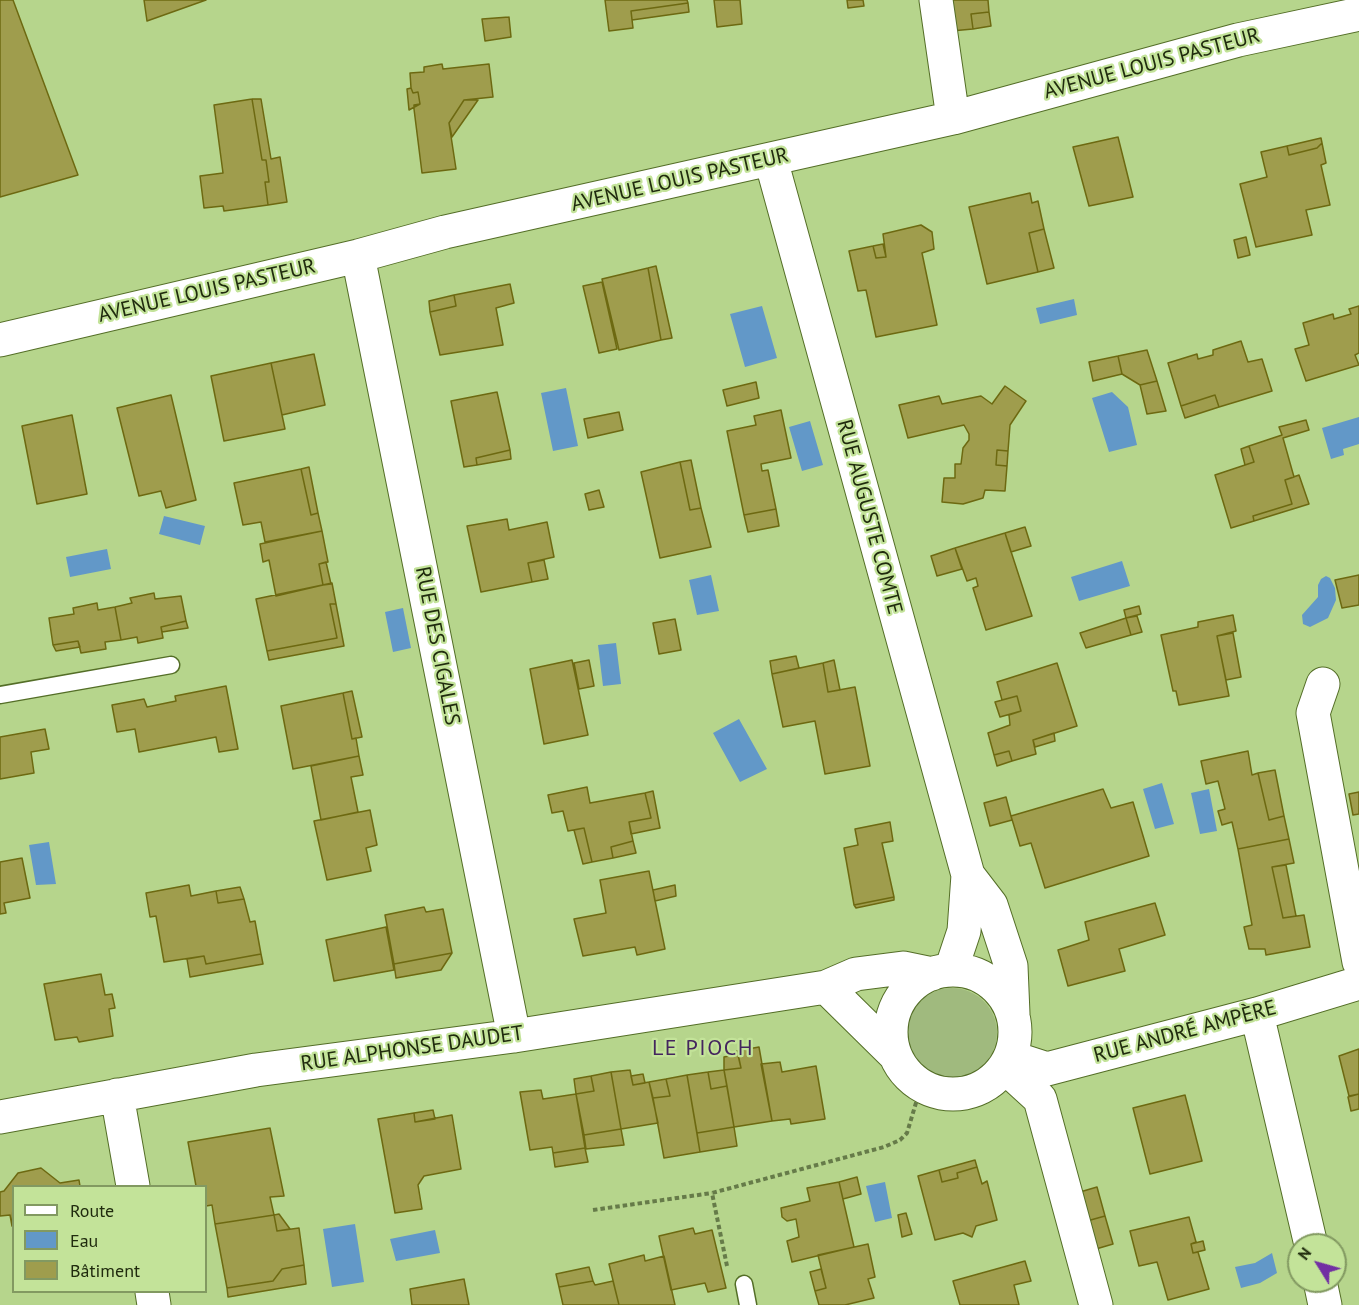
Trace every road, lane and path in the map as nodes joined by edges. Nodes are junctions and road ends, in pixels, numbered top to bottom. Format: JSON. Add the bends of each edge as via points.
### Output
{"nodes":[{"id":1,"x":936,"y":0,"type":"edge"},
{"id":2,"x":1359,"y":14,"type":"edge"},
{"id":3,"x":953,"y":118,"type":"junction"},
{"id":4,"x":771,"y":160,"type":"junction"},
{"id":5,"x":358,"y":256,"type":"junction"},
{"id":6,"x":0,"y":340,"type":"edge"},
{"id":7,"x":171,"y":665,"type":"dead end"},
{"id":8,"x":1323,"y":684,"type":"dead end"},
{"id":9,"x":0,"y":694,"type":"edge"},
{"id":10,"x":968,"y":875,"type":"junction"},
{"id":11,"x":1359,"y":962,"type":"edge"},
{"id":12,"x":941,"y":972,"type":"junction"},
{"id":13,"x":1359,"y":983,"type":"edge"},
{"id":14,"x":826,"y":987,"type":"junction"},
{"id":15,"x":1013,"y":1014,"type":"junction"},
{"id":16,"x":1257,"y":1014,"type":"junction"},
{"id":17,"x":514,"y":1036,"type":"junction"},
{"id":18,"x":895,"y":1055,"type":"junction"},
{"id":19,"x":1008,"y":1062,"type":"junction"},
{"id":20,"x":921,"y":1086,"type":"junction"},
{"id":21,"x":117,"y":1095,"type":"junction"},
{"id":22,"x":0,"y":1117,"type":"edge"},
{"id":23,"x":133,"y":1185,"type":"edge"},
{"id":24,"x":712,"y":1193,"type":"junction"},
{"id":25,"x":593,"y":1210,"type":"dead end"},
{"id":26,"x":1308,"y":1233,"type":"edge"},
{"id":27,"x":744,"y":1284,"type":"joint"},
{"id":28,"x":748,"y":1305,"type":"edge"},
{"id":29,"x":1096,"y":1305,"type":"edge"}],
"edges":[{"from":1,"to":3,"type":"street"},
{"from":2,"to":3,"type":"street","name":"AVENUE LOUIS PASTEUR","via":[[1238,40]]},
{"from":3,"to":4,"type":"street","name":"AVENUE LOUIS PASTEUR"},
{"from":4,"to":5,"type":"street","name":"AVENUE LOUIS PASTEUR","via":[[445,232]]},
{"from":4,"to":10,"type":"street","name":"RUE AUGUSTE COMTE"},
{"from":5,"to":6,"type":"street","name":"AVENUE LOUIS PASTEUR"},
{"from":5,"to":17,"type":"street","name":"RUE DES CIGALES"},
{"from":7,"to":9,"type":"lane"},
{"from":8,"to":11,"type":"street","via":[[1313,713]]},
{"from":10,"to":12,"type":"street","name":"RUE AUGUSTE COMTE","via":[[964,931]]},
{"from":10,"to":15,"type":"street","name":"RUE AUGUSTE COMTE","via":[[991,905],[1011,966]]},
{"from":12,"to":14,"type":"street","name":"RUE ALPHONSE DAUDET","via":[[903,968],[856,974]]},
{"from":12,"to":15,"type":"street","via":[[972,973],[990,982],[1004,996]]},
{"from":12,"to":18,"type":"street","via":[[914,984],[901,998],[893,1016]]},
{"from":13,"to":16,"type":"street","name":"RUE ANDRÉ AMPÈRE"},
{"from":14,"to":17,"type":"street","name":"RUE ALPHONSE DAUDET"},
{"from":14,"to":18,"type":"street"},
{"from":15,"to":19,"type":"street","via":[[1015,1043]]},
{"from":16,"to":19,"type":"street","name":"RUE ANDRÉ AMPÈRE","via":[[1047,1069]]},
{"from":16,"to":26,"type":"street"},
{"from":17,"to":21,"type":"street","name":"RUE ALPHONSE DAUDET","via":[[256,1070]]},
{"from":18,"to":20,"type":"street","via":[[905,1072]]},
{"from":19,"to":20,"type":"street","via":[[992,1081],[976,1091],[957,1095]]},
{"from":19,"to":29,"type":"street","via":[[1040,1098]]},
{"from":20,"to":24,"type":"path","via":[[907,1133],[900,1140],[884,1148]]},
{"from":21,"to":22,"type":"street","name":"RUE ALPHONSE DAUDET"},
{"from":21,"to":23,"type":"street"},
{"from":24,"to":25,"type":"path"},
{"from":24,"to":27,"type":"path","via":[[729,1275]]},
{"from":27,"to":28,"type":"lane"}]}
